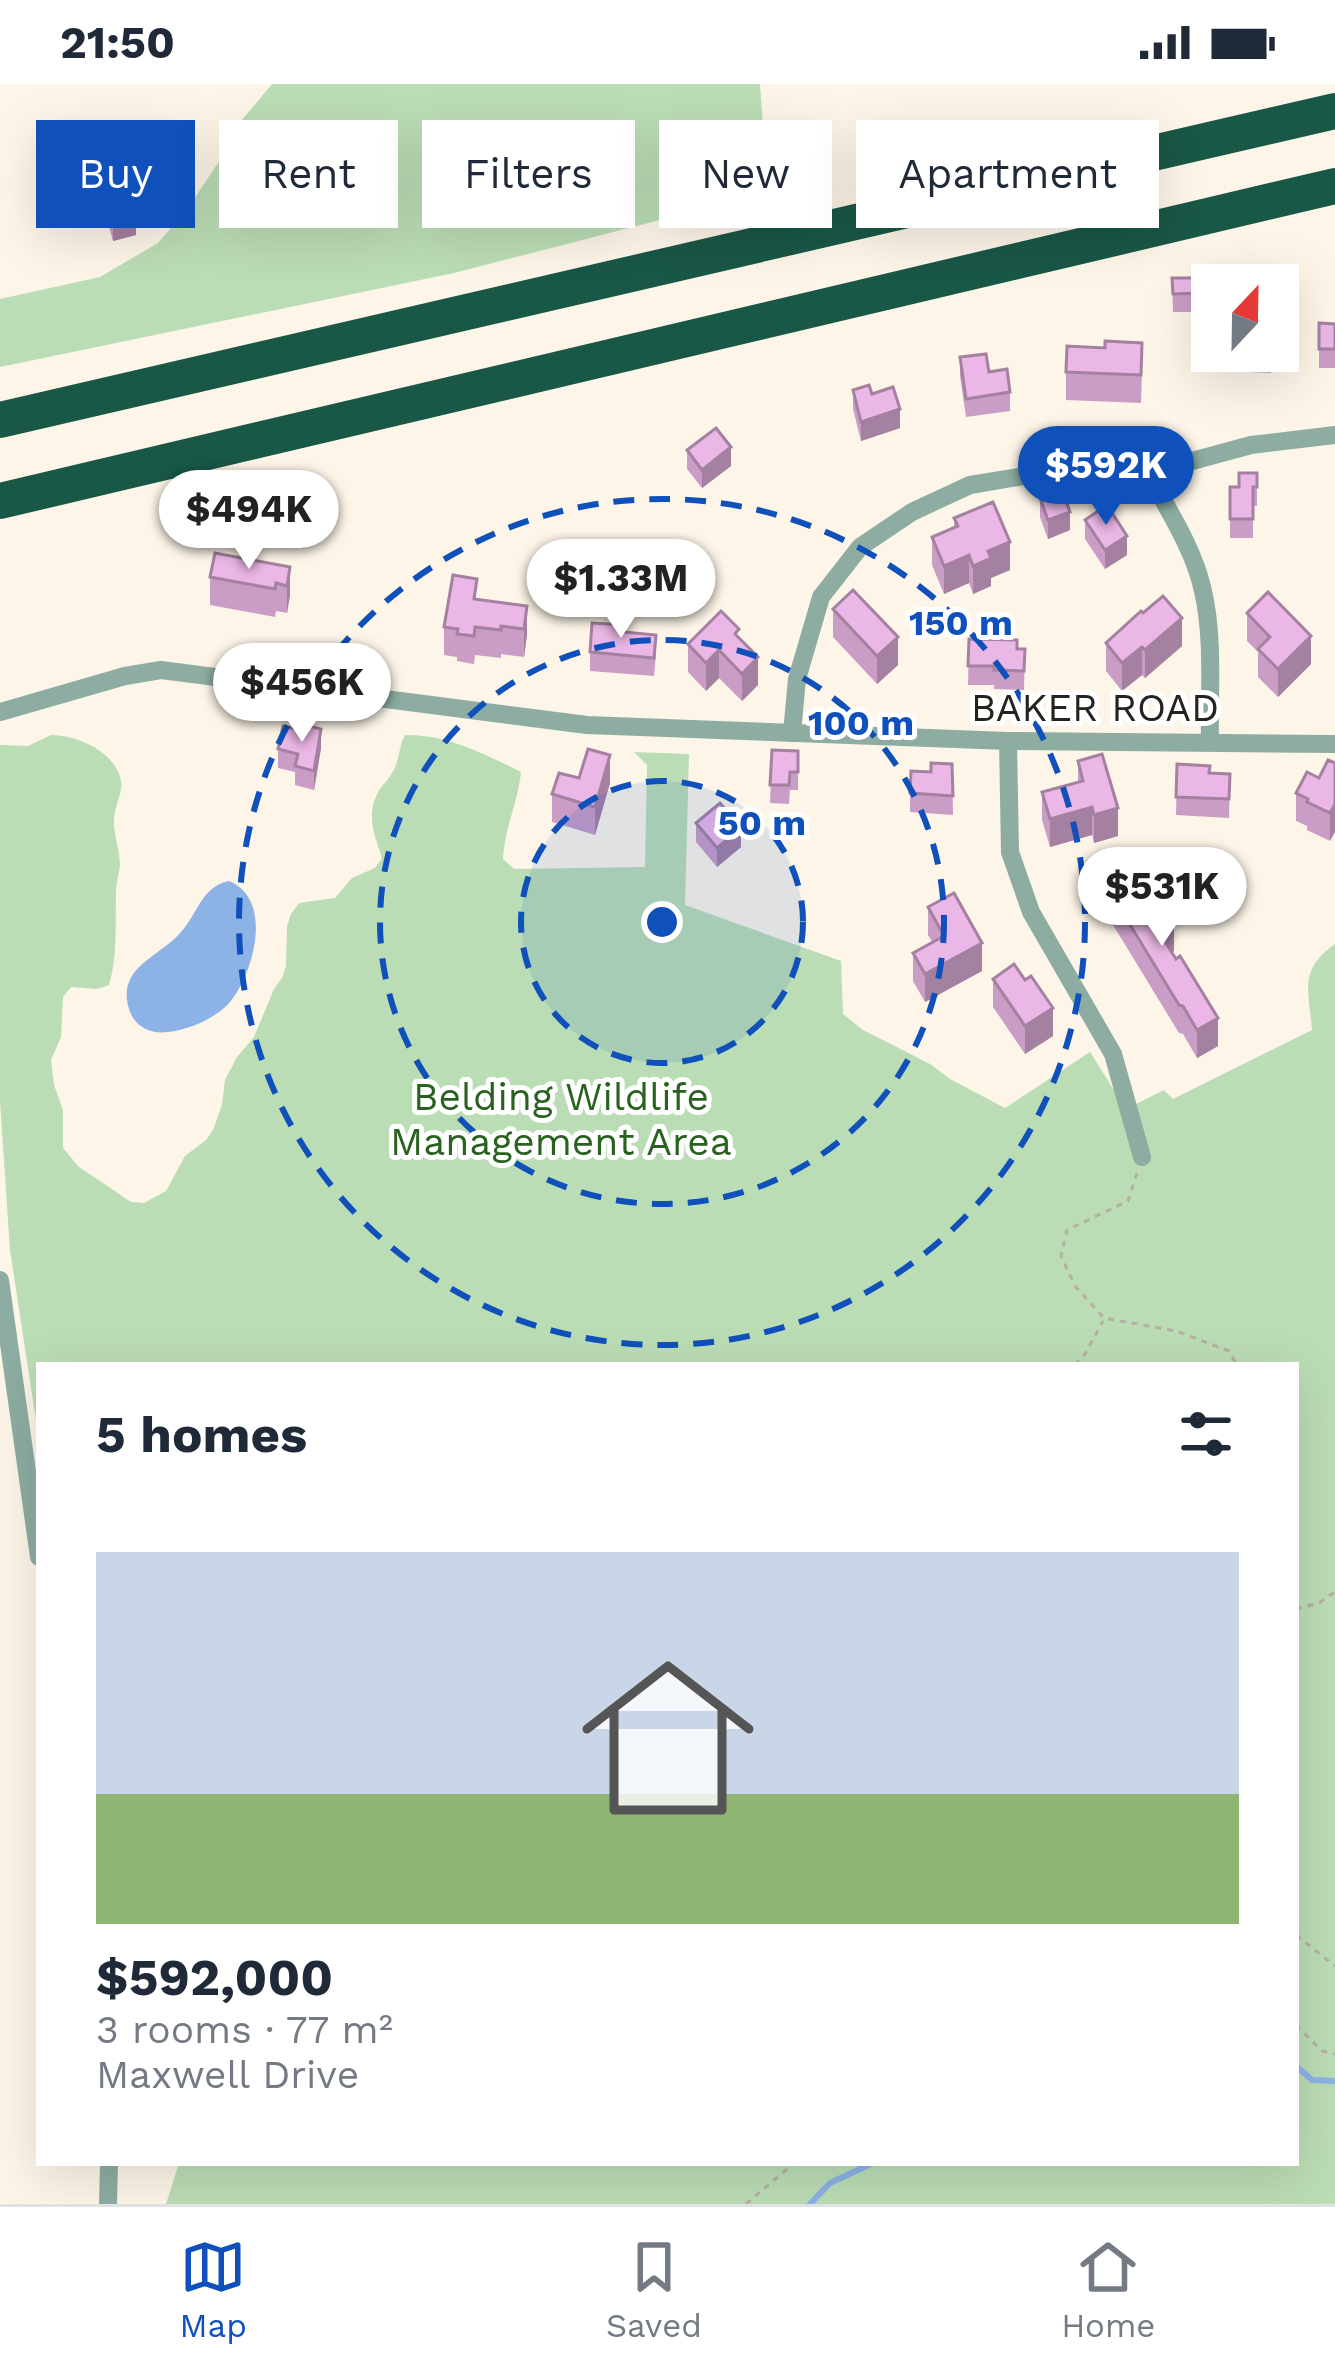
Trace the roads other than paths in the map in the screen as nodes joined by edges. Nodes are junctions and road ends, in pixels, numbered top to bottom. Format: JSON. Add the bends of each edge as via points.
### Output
{"nodes":[{"id":1,"x":1335,"y":111,"type":"edge"},
{"id":2,"x":1335,"y":186,"type":"edge"},
{"id":3,"x":0,"y":420,"type":"edge"},
{"id":4,"x":1335,"y":435,"type":"edge"},
{"id":5,"x":1148,"y":473,"type":"junction"},
{"id":6,"x":0,"y":501,"type":"edge"},
{"id":7,"x":0,"y":712,"type":"edge"},
{"id":8,"x":792,"y":733,"type":"junction"},
{"id":9,"x":1210,"y":740,"type":"junction"},
{"id":10,"x":1008,"y":741,"type":"junction"},
{"id":11,"x":1335,"y":744,"type":"edge"},
{"id":12,"x":1142,"y":1157,"type":"road end"},
{"id":13,"x":0,"y":1280,"type":"edge"},
{"id":14,"x":36,"y":1536,"type":"edge"},
{"id":15,"x":109,"y":2166,"type":"edge"},
{"id":16,"x":108,"y":2204,"type":"edge"}],
"edges":[{"from":1,"to":3,"type":"highway"},
{"from":2,"to":6,"type":"highway"},
{"from":4,"to":5,"type":"street","via":[[1251,445]]},
{"from":5,"to":8,"type":"street","via":[[1042,473],[970,485],[860,547],[821,597],[797,679]]},
{"from":5,"to":9,"type":"street","via":[[1203,589]]},
{"from":7,"to":8,"type":"street","name":"BAKER ROAD","via":[[161,670],[587,725]]},
{"from":8,"to":10,"type":"street","name":"BAKER ROAD"},
{"from":9,"to":10,"type":"street","name":"BAKER ROAD"},
{"from":9,"to":11,"type":"street","name":"BAKER ROAD"},
{"from":10,"to":12,"type":"street","via":[[1010,852],[1031,912],[1114,1054]]},
{"from":13,"to":14,"type":"street"},
{"from":15,"to":16,"type":"street"}]}
